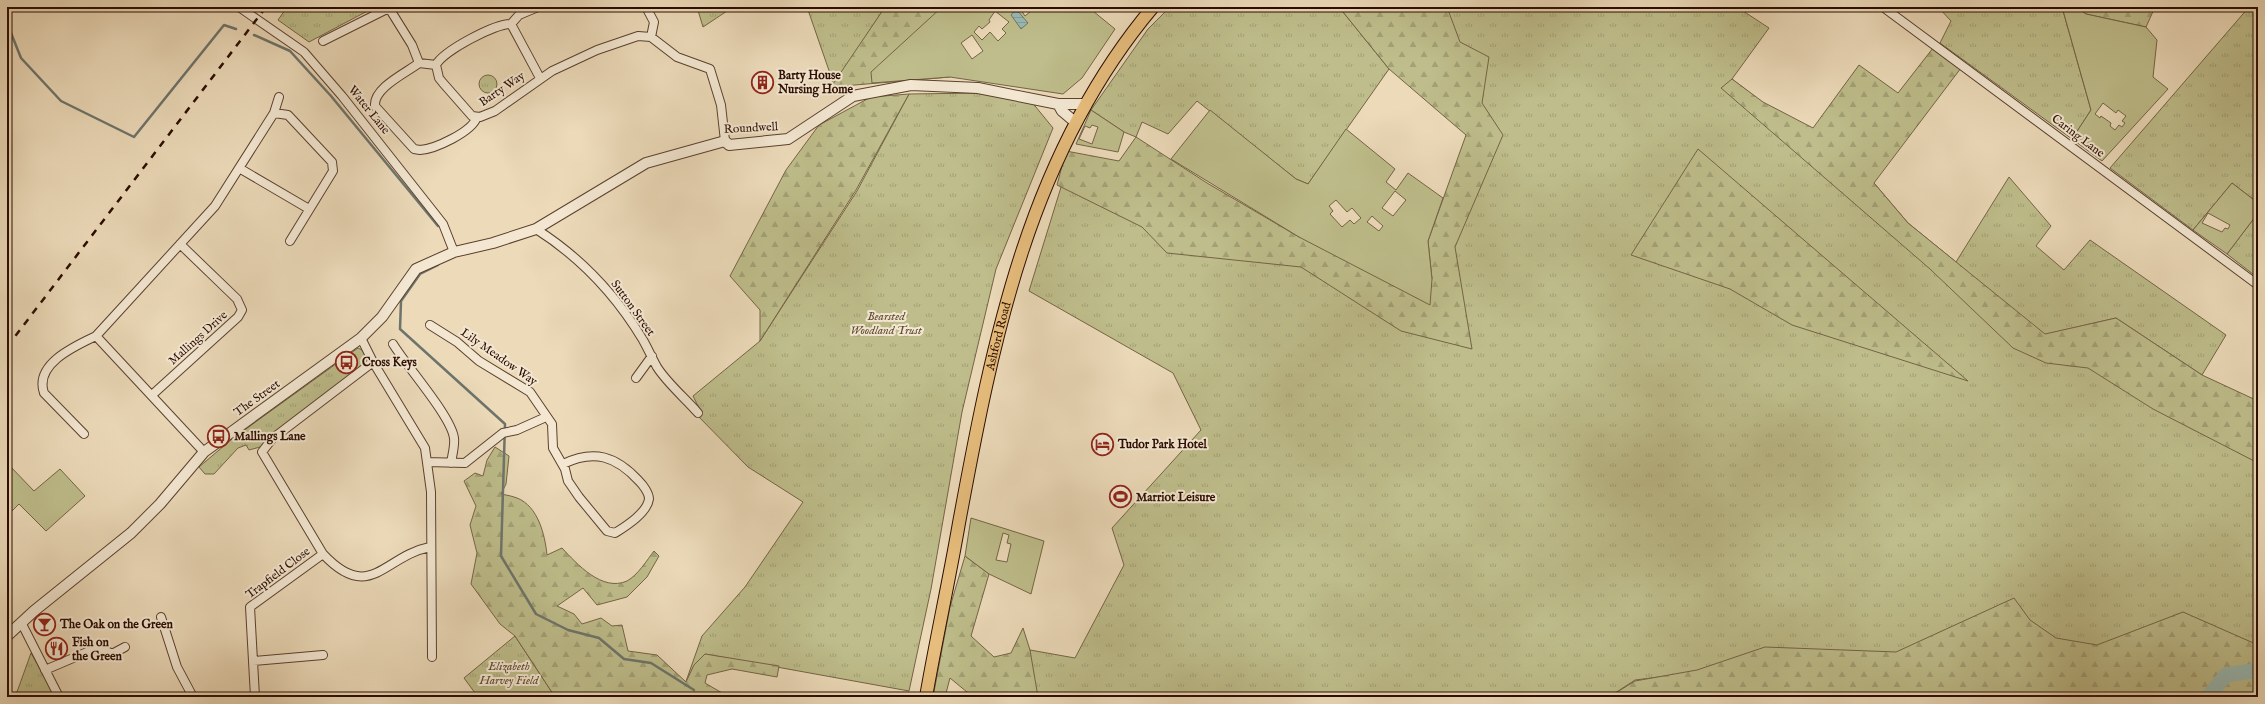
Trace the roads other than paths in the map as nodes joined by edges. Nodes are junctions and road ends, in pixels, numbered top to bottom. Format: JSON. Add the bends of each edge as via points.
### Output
{"nodes":[{"id":1,"x":239,"y":7,"type":"edge"},
{"id":2,"x":538,"y":7,"type":"edge"},
{"id":3,"x":646,"y":7,"type":"edge"},
{"id":4,"x":1153,"y":7,"type":"edge"},
{"id":5,"x":1884,"y":7,"type":"edge"},
{"id":6,"x":390,"y":8,"type":"edge"},
{"id":7,"x":511,"y":24,"type":"junction"},
{"id":8,"x":651,"y":37,"type":"junction"},
{"id":9,"x":323,"y":41,"type":"dead end"},
{"id":10,"x":419,"y":63,"type":"junction"},
{"id":11,"x":436,"y":66,"type":"junction"},
{"id":12,"x":540,"y":78,"type":"junction"},
{"id":13,"x":279,"y":96,"type":"dead end"},
{"id":14,"x":1058,"y":104,"type":"junction"},
{"id":15,"x":1084,"y":104,"type":"junction"},
{"id":16,"x":274,"y":113,"type":"junction"},
{"id":17,"x":477,"y":117,"type":"junction"},
{"id":18,"x":1075,"y":122,"type":"junction"},
{"id":19,"x":725,"y":141,"type":"junction"},
{"id":20,"x":239,"y":168,"type":"junction"},
{"id":21,"x":308,"y":209,"type":"junction"},
{"id":22,"x":536,"y":229,"type":"junction"},
{"id":23,"x":290,"y":241,"type":"dead end"},
{"id":24,"x":180,"y":244,"type":"junction"},
{"id":25,"x":454,"y":252,"type":"junction"},
{"id":26,"x":2258,"y":285,"type":"edge"},
{"id":27,"x":430,"y":325,"type":"dead end"},
{"id":28,"x":96,"y":336,"type":"junction"},
{"id":29,"x":361,"y":338,"type":"junction"},
{"id":30,"x":393,"y":344,"type":"dead end"},
{"id":31,"x":652,"y":356,"type":"junction"},
{"id":32,"x":373,"y":362,"type":"junction"},
{"id":33,"x":636,"y":378,"type":"dead end"},
{"id":34,"x":152,"y":394,"type":"junction"},
{"id":35,"x":698,"y":413,"type":"dead end"},
{"id":36,"x":546,"y":417,"type":"junction"},
{"id":37,"x":84,"y":434,"type":"dead end"},
{"id":38,"x":204,"y":452,"type":"junction"},
{"id":39,"x":427,"y":462,"type":"junction"},
{"id":40,"x":451,"y":463,"type":"junction"},
{"id":41,"x":563,"y":464,"type":"junction"},
{"id":42,"x":430,"y":547,"type":"junction"},
{"id":43,"x":323,"y":554,"type":"junction"},
{"id":44,"x":161,"y":617,"type":"dead end"},
{"id":45,"x":22,"y":624,"type":"junction"},
{"id":46,"x":7,"y":636,"type":"edge"},
{"id":47,"x":125,"y":647,"type":"dead end"},
{"id":48,"x":323,"y":655,"type":"dead end"},
{"id":49,"x":432,"y":657,"type":"dead end"},
{"id":50,"x":253,"y":661,"type":"junction"},
{"id":51,"x":45,"y":670,"type":"junction"},
{"id":52,"x":59,"y":697,"type":"edge"},
{"id":53,"x":193,"y":697,"type":"edge"},
{"id":54,"x":255,"y":697,"type":"edge"},
{"id":55,"x":926,"y":697,"type":"edge"}],
"edges":[{"from":1,"to":25,"type":"street","name":"Water Lane","via":[[304,52],[443,224]]},
{"from":2,"to":7,"type":"street","via":[[519,15]]},
{"from":3,"to":8,"type":"street","via":[[654,22]]},
{"from":4,"to":15,"type":"main road","name":"Ashford Road"},
{"from":5,"to":26,"type":"street","name":"Caring Lane"},
{"from":6,"to":9,"type":"street"},
{"from":6,"to":10,"type":"street","via":[[412,45]]},
{"from":7,"to":11,"type":"street","via":[[498,26],[453,49],[442,57]]},
{"from":7,"to":12,"type":"street","name":"Barty Way"},
{"from":8,"to":12,"type":"street","name":"Barty Way","via":[[638,36],[620,41]]},
{"from":8,"to":19,"type":"street","via":[[677,57],[710,69],[721,105]]},
{"from":10,"to":11,"type":"street"},
{"from":10,"to":17,"type":"street","via":[[388,84],[378,94],[375,103],[414,149],[423,150],[454,138],[472,126]]},
{"from":11,"to":17,"type":"street","name":"Barty Way","via":[[443,83],[472,116]]},
{"from":12,"to":17,"type":"street","name":"Barty Way","via":[[495,111]]},
{"from":13,"to":16,"type":"street"},
{"from":14,"to":15,"type":"street","name":"Roundwell"},
{"from":14,"to":18,"type":"street","via":[[1062,112]]},
{"from":14,"to":19,"type":"street","name":"Roundwell","via":[[978,88],[911,85],[853,96],[788,139],[729,145]]},
{"from":15,"to":18,"type":"main road","name":"Ashford Road"},
{"from":16,"to":20,"type":"street"},
{"from":16,"to":21,"type":"street","via":[[288,115],[332,162],[333,171]]},
{"from":18,"to":55,"type":"main road","name":"Ashford Road","via":[[1042,192],[1004,312],[978,421]]},
{"from":19,"to":22,"type":"street","name":"Roundwell","via":[[646,164]]},
{"from":20,"to":21,"type":"street"},
{"from":20,"to":24,"type":"street","via":[[214,206]]},
{"from":21,"to":23,"type":"street"},
{"from":22,"to":25,"type":"street","name":"Roundwell"},
{"from":22,"to":31,"type":"street","name":"Sutton Street","via":[[560,244],[585,265],[609,293]]},
{"from":24,"to":28,"type":"street"},
{"from":24,"to":34,"type":"street","name":"Mallings Drive","via":[[237,299],[242,310],[238,317]]},
{"from":25,"to":29,"type":"street","name":"The Street","via":[[416,269],[382,317]]},
{"from":27,"to":36,"type":"street","name":"Lily Meadow Way","via":[[457,342],[479,361],[530,392]]},
{"from":28,"to":34,"type":"street"},
{"from":28,"to":37,"type":"street","via":[[61,355],[43,376],[41,385],[44,393]]},
{"from":29,"to":32,"type":"street"},
{"from":29,"to":38,"type":"street","name":"The Street"},
{"from":30,"to":40,"type":"street","via":[[449,422],[454,439]]},
{"from":31,"to":33,"type":"street"},
{"from":31,"to":35,"type":"street","name":"Sutton Street","via":[[658,368]]},
{"from":32,"to":39,"type":"street","via":[[425,448]]},
{"from":32,"to":43,"type":"street","via":[[272,439],[262,452]]},
{"from":34,"to":38,"type":"street"},
{"from":36,"to":40,"type":"street","via":[[517,430],[503,433],[465,463]]},
{"from":36,"to":41,"type":"street","name":"Lily Meadow Way","via":[[552,424],[553,448]]},
{"from":38,"to":45,"type":"street","name":"The Street","via":[[160,504],[131,533],[34,611]]},
{"from":39,"to":40,"type":"street"},
{"from":39,"to":42,"type":"street","via":[[432,492]]},
{"from":41,"to":41,"type":"street","name":"Lily Meadow Way","via":[[585,456],[612,459],[630,472],[644,487],[649,498],[646,507],[615,533],[606,531],[578,497],[568,481]]},
{"from":42,"to":43,"type":"street","via":[[418,550],[380,573],[366,577],[350,575],[336,568]]},
{"from":42,"to":49,"type":"street"},
{"from":43,"to":50,"type":"street","name":"Trapfield Close","via":[[250,607]]},
{"from":44,"to":53,"type":"street","via":[[177,667]]},
{"from":45,"to":46,"type":"street","name":"The Street"},
{"from":45,"to":51,"type":"street"},
{"from":47,"to":51,"type":"street","via":[[112,654],[99,647]]},
{"from":48,"to":50,"type":"street"},
{"from":50,"to":54,"type":"street","name":"Trapfield Close"},
{"from":51,"to":52,"type":"street"}]}
